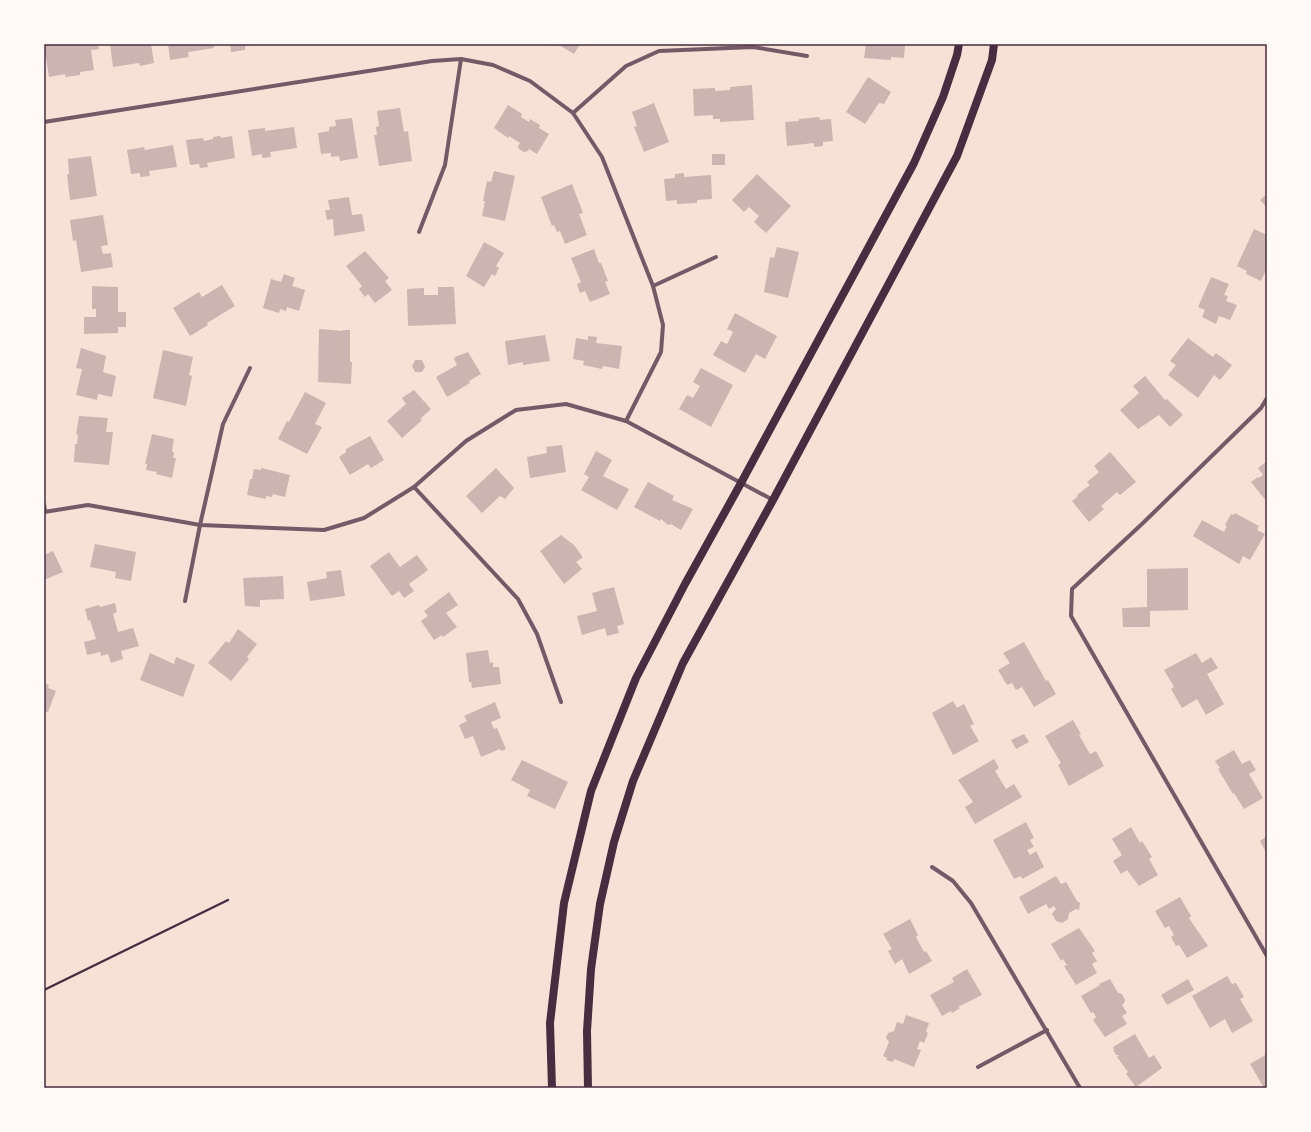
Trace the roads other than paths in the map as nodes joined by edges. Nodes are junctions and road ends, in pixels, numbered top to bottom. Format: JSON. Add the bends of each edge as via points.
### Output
{"nodes":[{"id":1,"x":959,"y":44,"type":"edge"},
{"id":2,"x":994,"y":44,"type":"edge"},
{"id":3,"x":807,"y":56,"type":"dead end"},
{"id":4,"x":461,"y":59,"type":"junction"},
{"id":5,"x":573,"y":113,"type":"junction"},
{"id":6,"x":44,"y":122,"type":"edge"},
{"id":7,"x":419,"y":232,"type":"dead end"},
{"id":8,"x":716,"y":257,"type":"dead end"},
{"id":9,"x":653,"y":286,"type":"junction"},
{"id":10,"x":250,"y":368,"type":"dead end"},
{"id":11,"x":1267,"y":398,"type":"edge"},
{"id":12,"x":626,"y":421,"type":"junction"},
{"id":13,"x":741,"y":484,"type":"junction"},
{"id":14,"x":414,"y":487,"type":"junction"},
{"id":15,"x":773,"y":500,"type":"junction"},
{"id":16,"x":44,"y":504,"type":"edge"},
{"id":17,"x":45,"y":511,"type":"edge"},
{"id":18,"x":200,"y":525,"type":"junction"},
{"id":19,"x":185,"y":601,"type":"dead end"},
{"id":20,"x":561,"y":702,"type":"dead end"},
{"id":21,"x":932,"y":867,"type":"dead end"},
{"id":22,"x":1267,"y":956,"type":"edge"},
{"id":23,"x":1046,"y":1030,"type":"junction"},
{"id":24,"x":978,"y":1067,"type":"dead end"},
{"id":25,"x":552,"y":1088,"type":"edge"},
{"id":26,"x":588,"y":1088,"type":"edge"},
{"id":27,"x":1080,"y":1088,"type":"edge"}],
"edges":[{"from":1,"to":13,"type":"main road","via":[[943,97],[914,163]]},
{"from":2,"to":15,"type":"main road","via":[[992,60],[958,156]]},
{"from":3,"to":5,"type":"street","via":[[753,47],[659,50],[626,66]]},
{"from":4,"to":5,"type":"street","via":[[493,65],[530,81]]},
{"from":4,"to":6,"type":"street","via":[[432,61]]},
{"from":4,"to":7,"type":"street","via":[[445,165]]},
{"from":5,"to":9,"type":"street","via":[[602,157]]},
{"from":8,"to":9,"type":"street"},
{"from":9,"to":12,"type":"street","via":[[663,325],[660,352]]},
{"from":10,"to":18,"type":"street","via":[[223,424]]},
{"from":11,"to":22,"type":"street","via":[[1261,408],[1072,589],[1071,616]]},
{"from":12,"to":13,"type":"street"},
{"from":12,"to":14,"type":"street","via":[[566,404],[516,410],[466,441]]},
{"from":13,"to":15,"type":"street"},
{"from":13,"to":25,"type":"main road","via":[[636,678],[591,791],[564,903],[550,1023]]},
{"from":14,"to":18,"type":"street","via":[[364,518],[324,530]]},
{"from":14,"to":20,"type":"street","via":[[518,599],[537,634]]},
{"from":15,"to":26,"type":"main road","via":[[683,663],[633,781],[614,842],[600,904],[591,970],[587,1031]]},
{"from":16,"to":17,"type":"street"},
{"from":17,"to":18,"type":"street","via":[[88,505]]},
{"from":18,"to":19,"type":"street"},
{"from":21,"to":23,"type":"street","via":[[953,881],[971,903]]},
{"from":23,"to":24,"type":"street"},
{"from":23,"to":27,"type":"street"}]}
